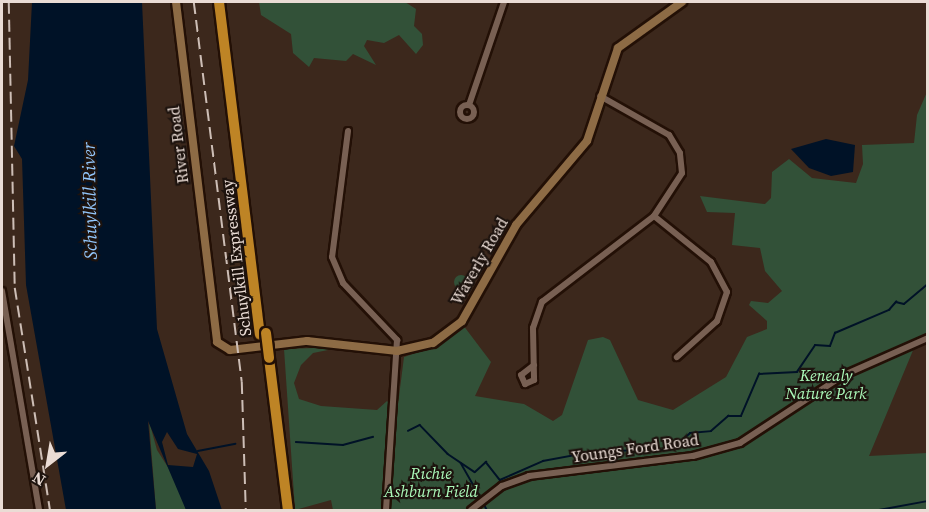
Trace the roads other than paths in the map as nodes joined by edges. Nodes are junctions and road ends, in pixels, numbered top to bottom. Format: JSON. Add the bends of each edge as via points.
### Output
{"nodes":[{"id":1,"x":176,"y":2,"type":"edge"},
{"id":2,"x":219,"y":2,"type":"edge"},
{"id":3,"x":226,"y":2,"type":"edge"},
{"id":4,"x":504,"y":2,"type":"edge"},
{"id":5,"x":682,"y":2,"type":"edge"},
{"id":6,"x":600,"y":96,"type":"junction"},
{"id":7,"x":469,"y":105,"type":"dead end"},
{"id":8,"x":348,"y":131,"type":"dead end"},
{"id":9,"x":654,"y":216,"type":"junction"},
{"id":10,"x":2,"y":291,"type":"edge"},
{"id":11,"x":263,"y":334,"type":"junction"},
{"id":12,"x":927,"y":339,"type":"edge"},
{"id":13,"x":230,"y":350,"type":"joint"},
{"id":14,"x":398,"y":351,"type":"junction"},
{"id":15,"x":677,"y":357,"type":"dead end"},
{"id":16,"x":534,"y":365,"type":"dead end"},
{"id":17,"x":280,"y":470,"type":"junction"},
{"id":18,"x":39,"y":510,"type":"edge"},
{"id":19,"x":282,"y":510,"type":"edge"},
{"id":20,"x":288,"y":510,"type":"edge"},
{"id":21,"x":386,"y":510,"type":"edge"},
{"id":22,"x":471,"y":510,"type":"edge"}],
"edges":[{"from":1,"to":13,"type":"street","name":"River Road","via":[[215,334]]},
{"from":2,"to":11,"type":"highway","name":"Schuylkill Expressway"},
{"from":3,"to":11,"type":"highway","name":"Schuylkill Expressway"},
{"from":4,"to":7,"type":"street"},
{"from":5,"to":6,"type":"street","name":"Waverly Road","via":[[623,41],[606,70]]},
{"from":6,"to":9,"type":"street","via":[[665,131],[677,147],[680,178]]},
{"from":6,"to":14,"type":"street","name":"Waverly Road","via":[[586,141],[516,225],[462,321],[433,343]]},
{"from":8,"to":14,"type":"street","via":[[333,261],[343,283],[392,330]]},
{"from":9,"to":15,"type":"street","via":[[711,262],[727,292],[717,321]]},
{"from":9,"to":16,"type":"street","via":[[542,302],[534,322]]},
{"from":10,"to":18,"type":"street"},
{"from":11,"to":17,"type":"highway","name":"Schuylkill Expressway","bridge":true},
{"from":12,"to":22,"type":"street","name":"Youngs Ford Road","via":[[844,375],[740,443],[693,456],[529,476]]},
{"from":13,"to":14,"type":"street","name":"Waverly Road","via":[[308,340]]},
{"from":14,"to":21,"type":"street"},
{"from":17,"to":19,"type":"highway","name":"Schuylkill Expressway"},
{"from":17,"to":20,"type":"highway","name":"Schuylkill Expressway"}]}
